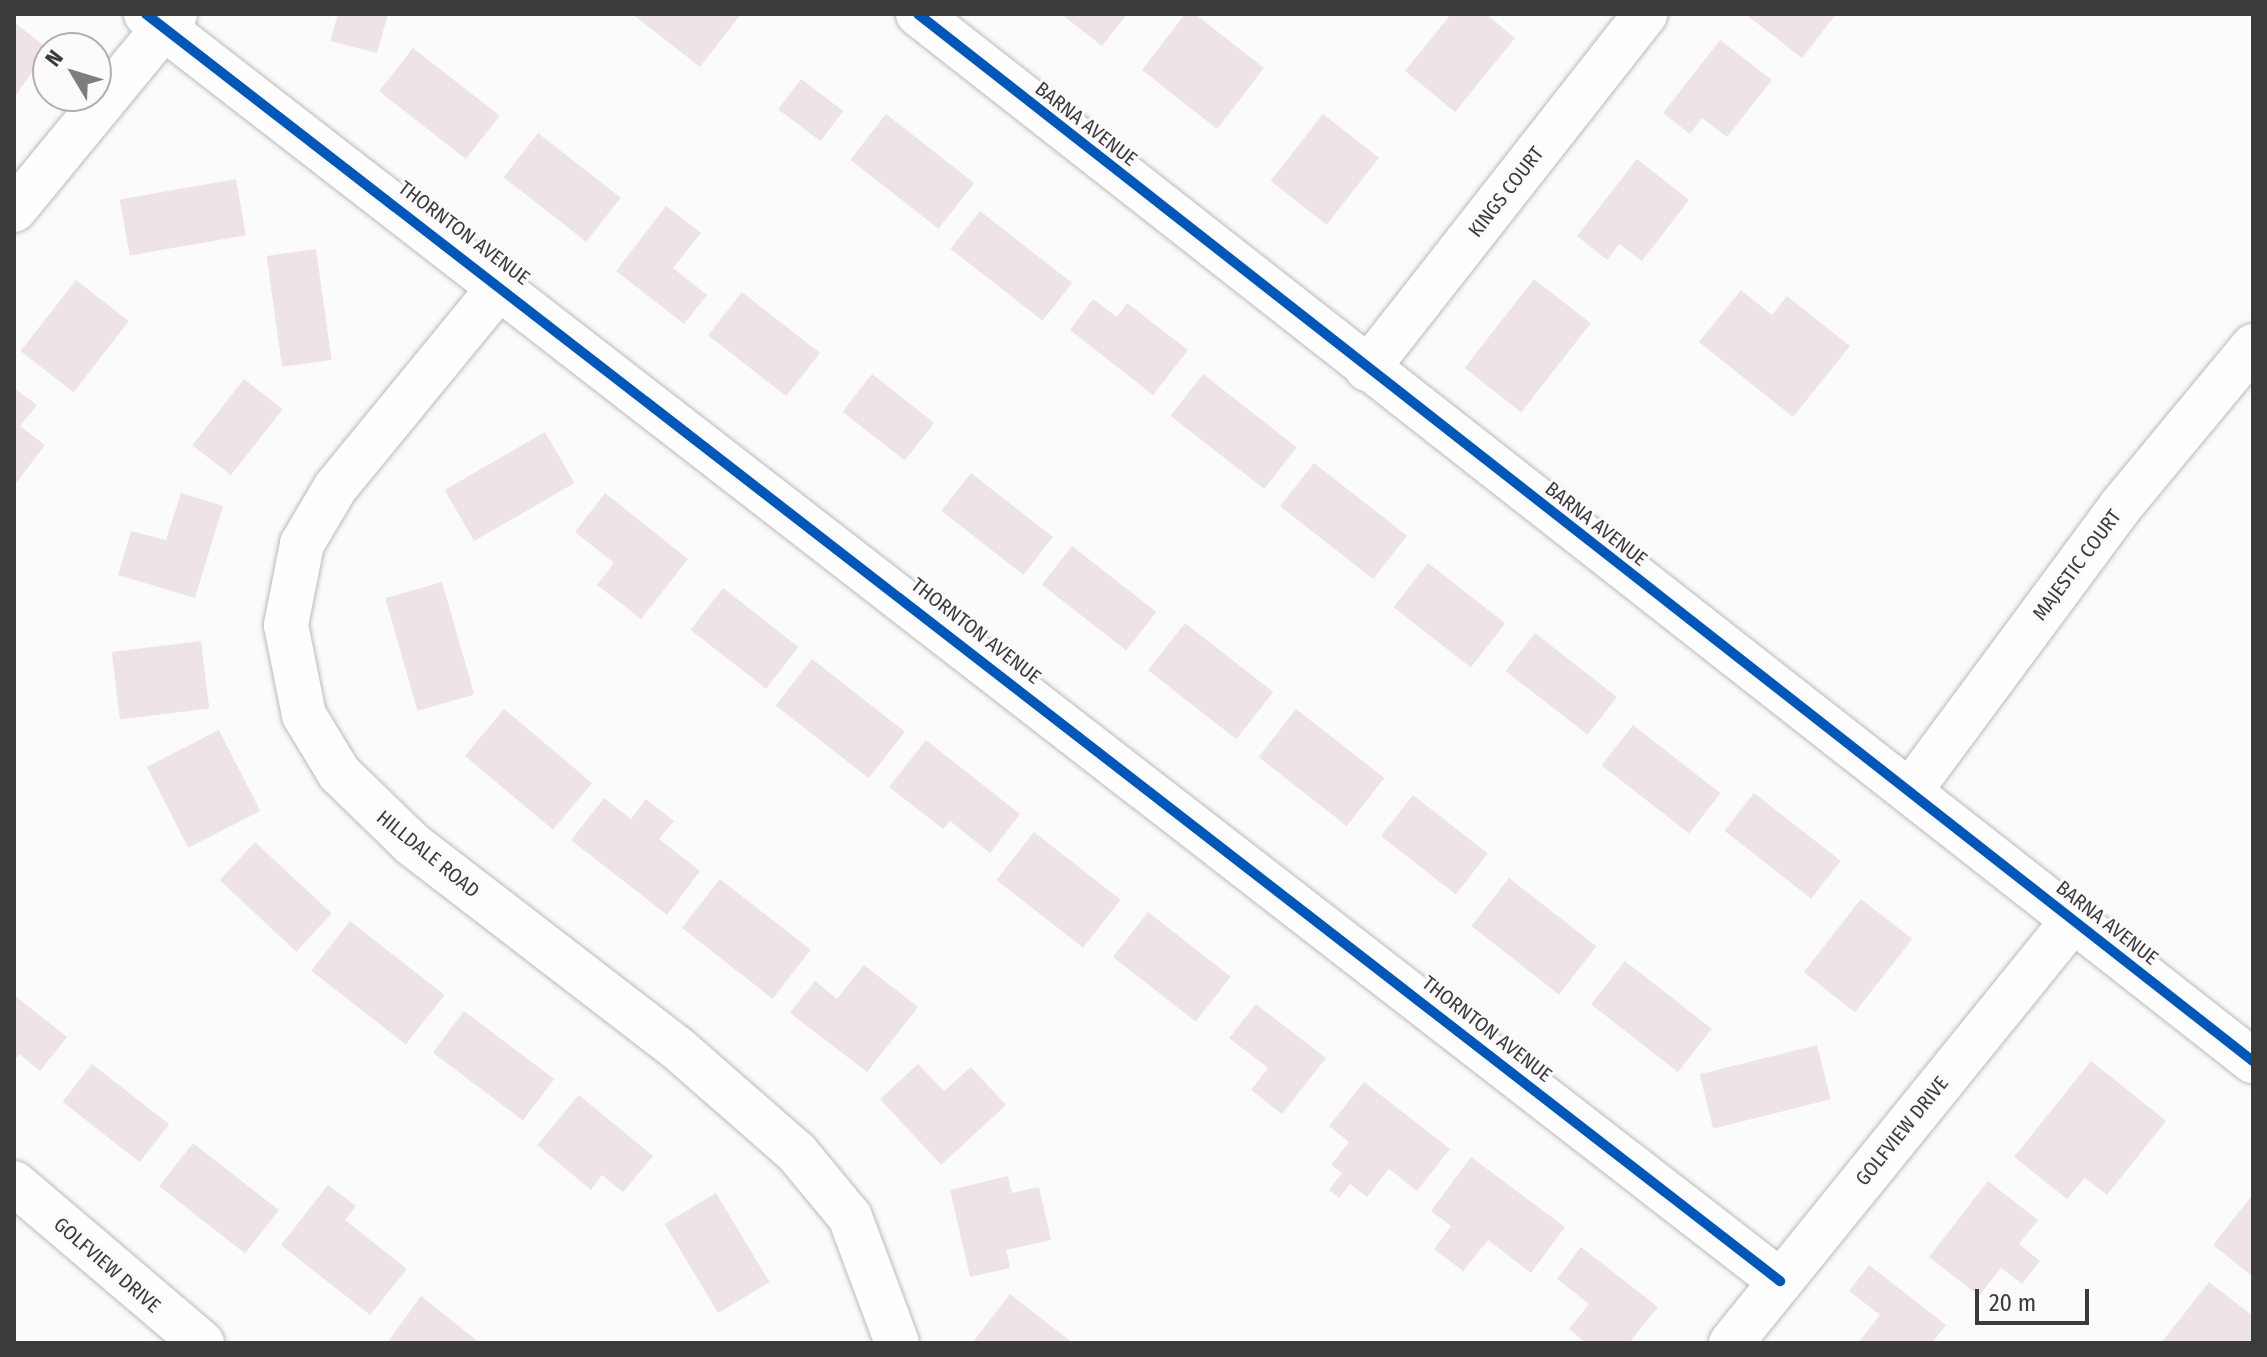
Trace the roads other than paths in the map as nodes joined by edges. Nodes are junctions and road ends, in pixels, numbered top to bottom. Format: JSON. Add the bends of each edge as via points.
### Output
{"nodes":[{"id":1,"x":918,"y":14,"type":"edge"},
{"id":2,"x":1645,"y":14,"type":"edge"},
{"id":3,"x":162,"y":19,"type":"edge"},
{"id":4,"x":14,"y":210,"type":"edge"},
{"id":5,"x":502,"y":284,"type":"junction"},
{"id":6,"x":2253,"y":346,"type":"edge"},
{"id":7,"x":1367,"y":369,"type":"junction"},
{"id":8,"x":1910,"y":791,"type":"junction"},
{"id":9,"x":2074,"y":919,"type":"junction"},
{"id":10,"x":2253,"y":1061,"type":"edge"},
{"id":11,"x":14,"y":1183,"type":"edge"},
{"id":12,"x":1780,"y":1281,"type":"junction"},
{"id":13,"x":202,"y":1343,"type":"edge"},
{"id":14,"x":897,"y":1343,"type":"edge"},
{"id":15,"x":1731,"y":1343,"type":"edge"}],
"edges":[{"from":1,"to":7,"type":"street","name":"BARNA AVENUE"},
{"from":2,"to":7,"type":"street","name":"KINGS COURT"},
{"from":3,"to":4,"type":"street"},
{"from":3,"to":5,"type":"street","name":"THORNTON AVENUE"},
{"from":5,"to":12,"type":"street","name":"THORNTON AVENUE"},
{"from":5,"to":14,"type":"street","name":"HILLDALE ROAD","via":[[335,488],[302,544],[286,625],[304,715],[339,773],[412,844],[676,1047],[797,1153],[850,1217]]},
{"from":6,"to":8,"type":"street","name":"MAJESTIC COURT","via":[[2120,507]]},
{"from":7,"to":8,"type":"street","name":"BARNA AVENUE"},
{"from":8,"to":9,"type":"street","name":"BARNA AVENUE"},
{"from":9,"to":10,"type":"street","name":"BARNA AVENUE"},
{"from":9,"to":12,"type":"street","name":"GOLFVIEW DRIVE"},
{"from":11,"to":13,"type":"street","name":"GOLFVIEW DRIVE"},
{"from":12,"to":15,"type":"street","name":"GOLFVIEW DRIVE"}]}
